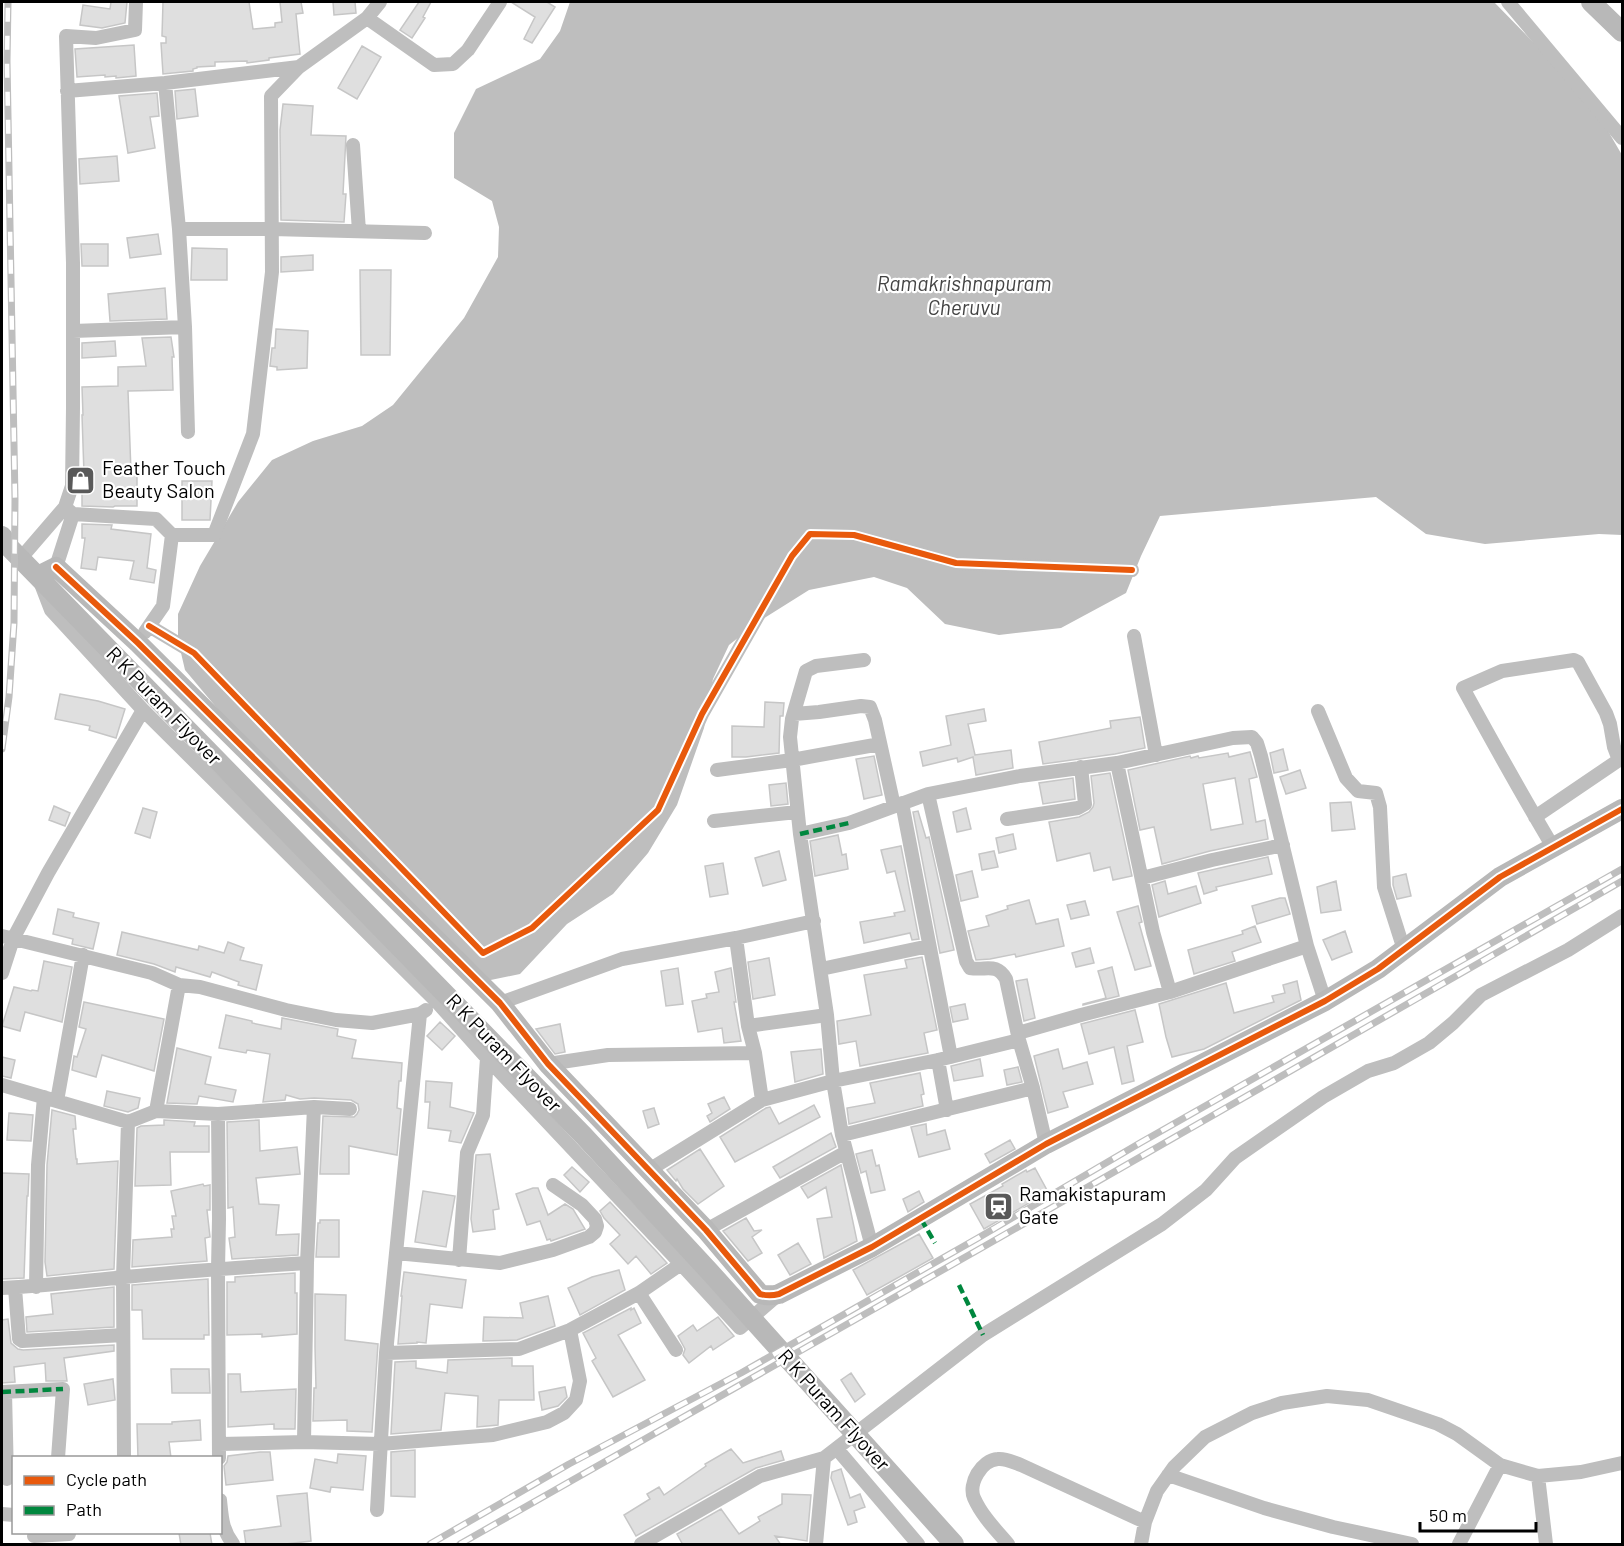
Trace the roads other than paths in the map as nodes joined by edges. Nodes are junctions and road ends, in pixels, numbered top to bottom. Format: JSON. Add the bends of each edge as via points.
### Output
{"nodes":[{"id":1,"x":136,"y":2,"type":"edge"},
{"id":2,"x":381,"y":2,"type":"edge"},
{"id":3,"x":500,"y":2,"type":"edge"},
{"id":4,"x":1508,"y":2,"type":"edge"},
{"id":5,"x":1592,"y":2,"type":"edge"},
{"id":6,"x":367,"y":18,"type":"junction"},
{"id":7,"x":1623,"y":32,"type":"edge"},
{"id":8,"x":299,"y":67,"type":"junction"},
{"id":9,"x":165,"y":82,"type":"junction"},
{"id":10,"x":67,"y":91,"type":"junction"},
{"id":11,"x":1623,"y":138,"type":"edge"},
{"id":12,"x":353,"y":145,"type":"dead end"},
{"id":13,"x":179,"y":229,"type":"junction"},
{"id":14,"x":272,"y":229,"type":"junction"},
{"id":15,"x":359,"y":231,"type":"junction"},
{"id":16,"x":425,"y":233,"type":"dead end"},
{"id":17,"x":185,"y":327,"type":"junction"},
{"id":18,"x":73,"y":331,"type":"junction"},
{"id":19,"x":188,"y":432,"type":"dead end"},
{"id":20,"x":69,"y":510,"type":"junction"},
{"id":21,"x":172,"y":535,"type":"junction"},
{"id":22,"x":8,"y":546,"type":"edge"},
{"id":23,"x":56,"y":567,"type":"junction"},
{"id":24,"x":1132,"y":570,"type":"dead end"},
{"id":25,"x":38,"y":576,"type":"junction"},
{"id":26,"x":149,"y":626,"type":"junction"},
{"id":27,"x":1134,"y":636,"type":"dead end"},
{"id":28,"x":138,"y":643,"type":"junction"},
{"id":29,"x":864,"y":660,"type":"dead end"},
{"id":30,"x":143,"y":710,"type":"junction"},
{"id":31,"x":1318,"y":711,"type":"dead end"},
{"id":32,"x":794,"y":714,"type":"junction"},
{"id":33,"x":880,"y":744,"type":"junction"},
{"id":34,"x":1156,"y":755,"type":"junction"},
{"id":35,"x":792,"y":760,"type":"junction"},
{"id":36,"x":1117,"y":763,"type":"junction"},
{"id":37,"x":1081,"y":767,"type":"junction"},
{"id":38,"x":717,"y":770,"type":"dead end"},
{"id":39,"x":928,"y":794,"type":"junction"},
{"id":40,"x":898,"y":805,"type":"junction"},
{"id":41,"x":1623,"y":809,"type":"edge"},
{"id":42,"x":797,"y":812,"type":"junction"},
{"id":43,"x":1536,"y":817,"type":"junction"},
{"id":44,"x":1007,"y":819,"type":"dead end"},
{"id":45,"x":714,"y":821,"type":"dead end"},
{"id":46,"x":800,"y":834,"type":"junction"},
{"id":47,"x":1283,"y":845,"type":"junction"},
{"id":48,"x":1553,"y":848,"type":"junction"},
{"id":49,"x":1142,"y":878,"type":"junction"},
{"id":50,"x":1623,"y":916,"type":"edge"},
{"id":51,"x":814,"y":921,"type":"junction"},
{"id":52,"x":7,"y":937,"type":"edge"},
{"id":53,"x":736,"y":938,"type":"junction"},
{"id":54,"x":929,"y":946,"type":"junction"},
{"id":55,"x":1307,"y":946,"type":"junction"},
{"id":56,"x":1404,"y":950,"type":"junction"},
{"id":57,"x":483,"y":953,"type":"junction"},
{"id":58,"x":83,"y":955,"type":"junction"},
{"id":59,"x":464,"y":968,"type":"junction"},
{"id":60,"x":821,"y":969,"type":"junction"},
{"id":61,"x":2,"y":973,"type":"edge"},
{"id":62,"x":179,"y":985,"type":"junction"},
{"id":63,"x":1170,"y":992,"type":"junction"},
{"id":64,"x":1325,"y":1001,"type":"junction"},
{"id":65,"x":437,"y":1002,"type":"junction"},
{"id":66,"x":500,"y":1003,"type":"junction"},
{"id":67,"x":420,"y":1014,"type":"junction"},
{"id":68,"x":827,"y":1015,"type":"junction"},
{"id":69,"x":748,"y":1026,"type":"junction"},
{"id":70,"x":1018,"y":1037,"type":"junction"},
{"id":71,"x":755,"y":1053,"type":"junction"},
{"id":72,"x":487,"y":1058,"type":"junction"},
{"id":73,"x":944,"y":1058,"type":"junction"},
{"id":74,"x":548,"y":1064,"type":"junction"},
{"id":75,"x":833,"y":1081,"type":"junction"},
{"id":76,"x":2,"y":1085,"type":"edge"},
{"id":77,"x":1033,"y":1088,"type":"junction"},
{"id":78,"x":51,"y":1099,"type":"junction"},
{"id":79,"x":762,"y":1100,"type":"junction"},
{"id":80,"x":314,"y":1107,"type":"junction"},
{"id":81,"x":350,"y":1109,"type":"dead end"},
{"id":82,"x":947,"y":1110,"type":"junction"},
{"id":83,"x":156,"y":1111,"type":"junction"},
{"id":84,"x":218,"y":1114,"type":"junction"},
{"id":85,"x":128,"y":1122,"type":"junction"},
{"id":86,"x":842,"y":1135,"type":"junction"},
{"id":87,"x":1046,"y":1144,"type":"junction"},
{"id":88,"x":846,"y":1152,"type":"junction"},
{"id":89,"x":649,"y":1170,"type":"junction"},
{"id":90,"x":553,"y":1185,"type":"dead end"},
{"id":91,"x":706,"y":1230,"type":"junction"},
{"id":92,"x":872,"y":1247,"type":"junction"},
{"id":93,"x":396,"y":1254,"type":"junction"},
{"id":94,"x":459,"y":1260,"type":"junction"},
{"id":95,"x":307,"y":1263,"type":"junction"},
{"id":96,"x":681,"y":1264,"type":"junction"},
{"id":97,"x":218,"y":1269,"type":"junction"},
{"id":98,"x":123,"y":1277,"type":"junction"},
{"id":99,"x":36,"y":1287,"type":"junction"},
{"id":100,"x":8,"y":1288,"type":"edge"},
{"id":101,"x":639,"y":1293,"type":"junction"},
{"id":102,"x":779,"y":1294,"type":"junction"},
{"id":103,"x":570,"y":1330,"type":"junction"},
{"id":104,"x":123,"y":1335,"type":"junction"},
{"id":105,"x":676,"y":1350,"type":"dead end"},
{"id":106,"x":386,"y":1353,"type":"junction"},
{"id":107,"x":3,"y":1392,"type":"edge"},
{"id":108,"x":304,"y":1442,"type":"junction"},
{"id":109,"x":380,"y":1444,"type":"junction"},
{"id":110,"x":837,"y":1449,"type":"junction"},
{"id":111,"x":219,"y":1451,"type":"edge"},
{"id":112,"x":58,"y":1456,"type":"edge"},
{"id":113,"x":124,"y":1456,"type":"edge"},
{"id":114,"x":824,"y":1458,"type":"junction"},
{"id":115,"x":1623,"y":1462,"type":"edge"},
{"id":116,"x":1500,"y":1465,"type":"junction"},
{"id":117,"x":1168,"y":1475,"type":"junction"},
{"id":118,"x":1538,"y":1476,"type":"junction"},
{"id":119,"x":7,"y":1479,"type":"edge"},
{"id":120,"x":377,"y":1510,"type":"dead end"},
{"id":121,"x":222,"y":1522,"type":"edge"},
{"id":122,"x":1145,"y":1522,"type":"junction"},
{"id":123,"x":69,"y":1537,"type":"edge"},
{"id":124,"x":34,"y":1538,"type":"edge"},
{"id":125,"x":233,"y":1545,"type":"edge"},
{"id":126,"x":641,"y":1545,"type":"edge"},
{"id":127,"x":816,"y":1545,"type":"edge"},
{"id":128,"x":918,"y":1545,"type":"edge"},
{"id":129,"x":954,"y":1545,"type":"edge"},
{"id":130,"x":1008,"y":1545,"type":"edge"},
{"id":131,"x":1141,"y":1545,"type":"edge"},
{"id":132,"x":1412,"y":1545,"type":"edge"},
{"id":133,"x":1459,"y":1545,"type":"edge"},
{"id":134,"x":1546,"y":1545,"type":"edge"}],
"edges":[{"from":1,"to":10,"type":"street","via":[[135,30],[96,38],[66,36]]},
{"from":2,"to":6,"type":"street"},
{"from":3,"to":6,"type":"street","via":[[468,50],[453,63],[434,65]]},
{"from":4,"to":11,"type":"street"},
{"from":5,"to":7,"type":"street"},
{"from":6,"to":8,"type":"street"},
{"from":8,"to":9,"type":"street"},
{"from":8,"to":14,"type":"street","via":[[271,96]]},
{"from":9,"to":10,"type":"street"},
{"from":9,"to":13,"type":"street"},
{"from":10,"to":18,"type":"street"},
{"from":12,"to":15,"type":"street"},
{"from":13,"to":14,"type":"street"},
{"from":13,"to":17,"type":"street"},
{"from":14,"to":15,"type":"street"},
{"from":14,"to":21,"type":"street","via":[[273,272],[253,434],[214,535]]},
{"from":15,"to":16,"type":"street"},
{"from":17,"to":18,"type":"street"},
{"from":17,"to":19,"type":"street"},
{"from":18,"to":20,"type":"street"},
{"from":20,"to":21,"type":"street","via":[[156,519]]},
{"from":20,"to":22,"type":"street"},
{"from":20,"to":23,"type":"street"},
{"from":21,"to":26,"type":"street","via":[[163,606]]},
{"from":22,"to":25,"type":"street","name":"R K Puram Flyover"},
{"from":23,"to":25,"type":"street"},
{"from":23,"to":28,"type":"street"},
{"from":24,"to":57,"type":"street","via":[[956,563],[854,535],[810,534],[792,556],[702,714],[658,810],[532,928]]},
{"from":25,"to":30,"type":"street","via":[[51,610]]},
{"from":25,"to":129,"type":"street","name":"R K Puram Flyover","via":[[584,1136]]},
{"from":26,"to":28,"type":"street"},
{"from":26,"to":57,"type":"street","via":[[194,653]]},
{"from":27,"to":34,"type":"street"},
{"from":28,"to":59,"type":"street"},
{"from":29,"to":32,"type":"street","via":[[816,666],[806,671]]},
{"from":30,"to":52,"type":"street"},
{"from":30,"to":65,"type":"street"},
{"from":31,"to":56,"type":"street","via":[[1346,778],[1358,791],[1376,793],[1384,887]]},
{"from":32,"to":33,"type":"street","via":[[866,705],[873,712]]},
{"from":32,"to":35,"type":"street"},
{"from":33,"to":35,"type":"street"},
{"from":33,"to":40,"type":"street"},
{"from":34,"to":36,"type":"street"},
{"from":34,"to":47,"type":"street","via":[[1233,738],[1252,738],[1257,743]]},
{"from":35,"to":38,"type":"street"},
{"from":35,"to":42,"type":"street"},
{"from":36,"to":37,"type":"street"},
{"from":36,"to":49,"type":"street"},
{"from":37,"to":39,"type":"street"},
{"from":37,"to":44,"type":"street","via":[[1083,806]]},
{"from":39,"to":40,"type":"street"},
{"from":39,"to":70,"type":"street","via":[[966,961],[970,968],[995,968],[1002,972]]},
{"from":40,"to":46,"type":"street","via":[[849,823]]},
{"from":40,"to":54,"type":"street"},
{"from":41,"to":48,"type":"street"},
{"from":42,"to":45,"type":"street"},
{"from":42,"to":46,"type":"street"},
{"from":43,"to":43,"type":"street","via":[[1463,688],[1502,671],[1574,660],[1606,713],[1619,760]]},
{"from":43,"to":48,"type":"street"},
{"from":46,"to":51,"type":"street"},
{"from":47,"to":49,"type":"street"},
{"from":47,"to":55,"type":"street"},
{"from":48,"to":56,"type":"street","via":[[1500,877]]},
{"from":49,"to":63,"type":"street"},
{"from":50,"to":110,"type":"street","via":[[1481,995],[1429,1043],[1323,1097],[1235,1158],[1206,1190],[1162,1224],[983,1335]]},
{"from":51,"to":53,"type":"street"},
{"from":51,"to":60,"type":"street"},
{"from":52,"to":58,"type":"street"},
{"from":52,"to":61,"type":"street"},
{"from":53,"to":66,"type":"street","via":[[622,959]]},
{"from":53,"to":69,"type":"street"},
{"from":54,"to":60,"type":"street"},
{"from":54,"to":73,"type":"street"},
{"from":55,"to":63,"type":"street"},
{"from":55,"to":64,"type":"street"},
{"from":56,"to":64,"type":"street"},
{"from":57,"to":59,"type":"street"},
{"from":58,"to":62,"type":"street","via":[[152,973]]},
{"from":58,"to":78,"type":"street"},
{"from":59,"to":66,"type":"street"},
{"from":60,"to":68,"type":"street"},
{"from":62,"to":67,"type":"street","via":[[360,1023]]},
{"from":62,"to":83,"type":"street"},
{"from":63,"to":70,"type":"street","via":[[1081,1015]]},
{"from":64,"to":87,"type":"street"},
{"from":65,"to":67,"type":"street"},
{"from":65,"to":72,"type":"street"},
{"from":66,"to":74,"type":"street"},
{"from":67,"to":93,"type":"street"},
{"from":68,"to":69,"type":"street"},
{"from":68,"to":75,"type":"street"},
{"from":69,"to":71,"type":"street"},
{"from":70,"to":73,"type":"street"},
{"from":70,"to":77,"type":"street"},
{"from":71,"to":74,"type":"street","via":[[608,1055]]},
{"from":71,"to":79,"type":"street"},
{"from":72,"to":94,"type":"street","via":[[483,1115],[467,1153]]},
{"from":72,"to":96,"type":"street"},
{"from":73,"to":75,"type":"street"},
{"from":73,"to":82,"type":"street"},
{"from":74,"to":89,"type":"street"},
{"from":75,"to":79,"type":"street"},
{"from":75,"to":86,"type":"street"},
{"from":76,"to":78,"type":"street"},
{"from":77,"to":82,"type":"street"},
{"from":77,"to":87,"type":"street"},
{"from":78,"to":85,"type":"street"},
{"from":78,"to":99,"type":"street","via":[[38,1165]]},
{"from":79,"to":89,"type":"street"},
{"from":80,"to":81,"type":"street"},
{"from":80,"to":84,"type":"street"},
{"from":80,"to":95,"type":"street"},
{"from":82,"to":86,"type":"street"},
{"from":83,"to":84,"type":"street"},
{"from":83,"to":85,"type":"street"},
{"from":84,"to":97,"type":"street"},
{"from":85,"to":98,"type":"street"},
{"from":86,"to":88,"type":"street"},
{"from":87,"to":92,"type":"street"},
{"from":88,"to":91,"type":"street"},
{"from":88,"to":92,"type":"street"},
{"from":89,"to":91,"type":"street"},
{"from":90,"to":94,"type":"street","via":[[595,1218],[597,1226],[589,1237],[510,1261]]},
{"from":91,"to":102,"type":"street","via":[[760,1294]]},
{"from":92,"to":102,"type":"street"},
{"from":93,"to":94,"type":"street"},
{"from":93,"to":106,"type":"street"},
{"from":95,"to":97,"type":"street"},
{"from":95,"to":108,"type":"street"},
{"from":96,"to":101,"type":"street"},
{"from":96,"to":102,"type":"street","via":[[740,1328]]},
{"from":97,"to":98,"type":"street"},
{"from":97,"to":111,"type":"street"},
{"from":98,"to":99,"type":"street"},
{"from":98,"to":104,"type":"street"},
{"from":99,"to":100,"type":"street"},
{"from":100,"to":104,"type":"street","via":[[20,1341]]},
{"from":101,"to":103,"type":"street"},
{"from":101,"to":105,"type":"street"},
{"from":103,"to":106,"type":"street","via":[[519,1348]]},
{"from":103,"to":109,"type":"street","via":[[580,1381],[576,1400],[564,1413],[547,1422],[494,1435]]},
{"from":104,"to":113,"type":"street"},
{"from":106,"to":109,"type":"street"},
{"from":107,"to":112,"type":"street","via":[[63,1389]]},
{"from":107,"to":119,"type":"street"},
{"from":108,"to":109,"type":"street"},
{"from":108,"to":111,"type":"street"},
{"from":109,"to":120,"type":"street"},
{"from":110,"to":114,"type":"street"},
{"from":110,"to":128,"type":"street"},
{"from":114,"to":126,"type":"street","via":[[760,1476]]},
{"from":114,"to":127,"type":"street"},
{"from":115,"to":118,"type":"street","via":[[1581,1472]]},
{"from":116,"to":117,"type":"street","via":[[1438,1424],[1368,1400],[1328,1396],[1282,1403],[1231,1423],[1205,1437]]},
{"from":116,"to":118,"type":"street"},
{"from":116,"to":133,"type":"street"},
{"from":117,"to":122,"type":"street"},
{"from":117,"to":132,"type":"street","via":[[1264,1508]]},
{"from":118,"to":134,"type":"street"},
{"from":121,"to":125,"type":"street"},
{"from":122,"to":130,"type":"street","via":[[1021,1465],[997,1459],[981,1469],[972,1492]]},
{"from":122,"to":131,"type":"street"},
{"from":123,"to":124,"type":"street"}]}
